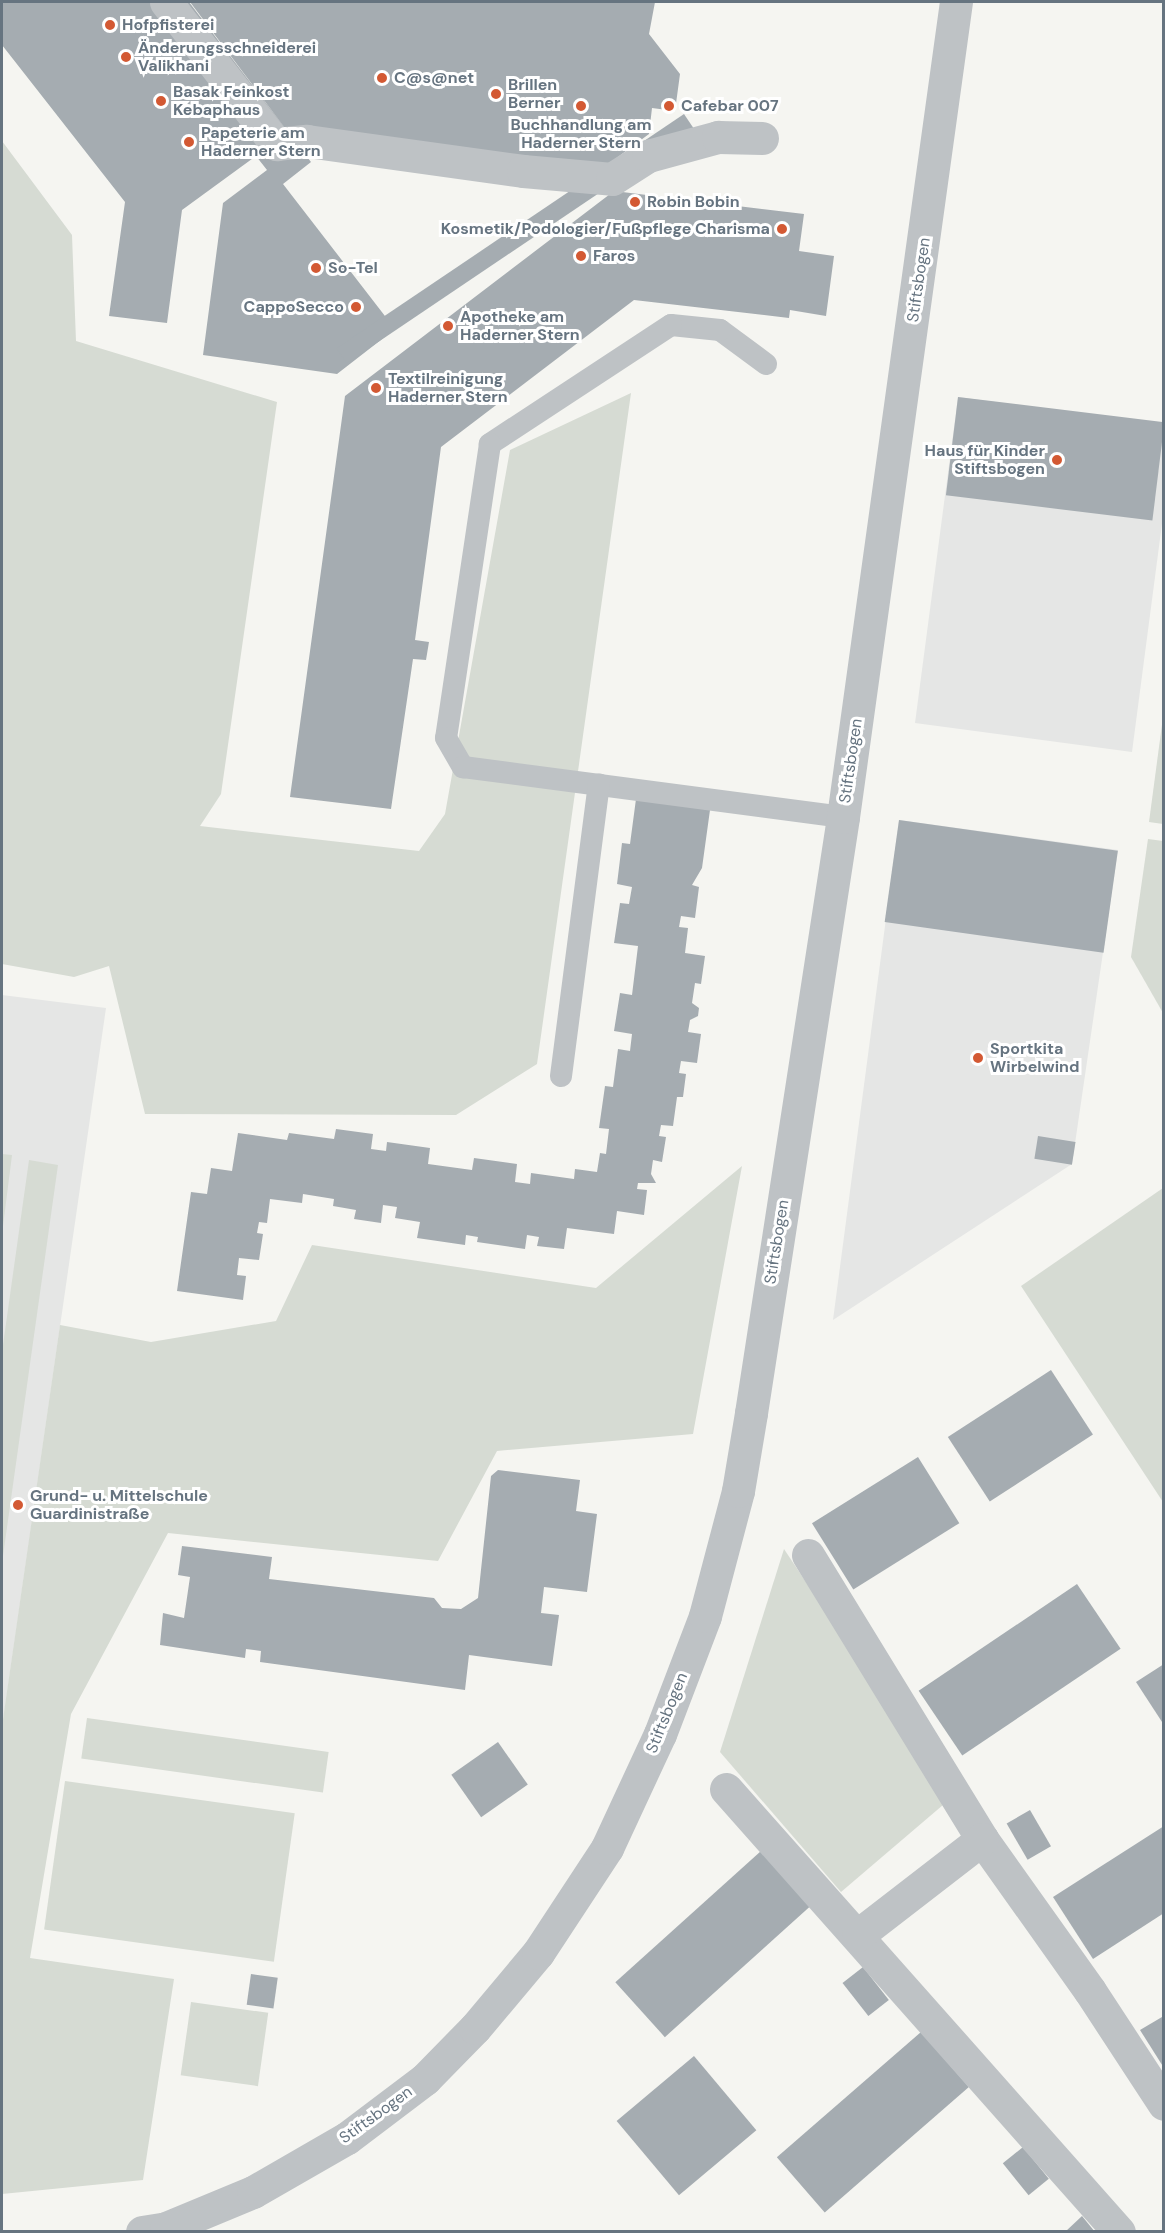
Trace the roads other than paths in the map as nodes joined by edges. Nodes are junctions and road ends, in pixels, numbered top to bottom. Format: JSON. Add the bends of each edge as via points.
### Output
{"nodes":[{"id":1,"x":166,"y":2,"type":"edge"},
{"id":2,"x":956,"y":2,"type":"edge"},
{"id":3,"x":762,"y":138,"type":"dead end"},
{"id":4,"x":766,"y":364,"type":"dead end"},
{"id":5,"x":599,"y":784,"type":"junction"},
{"id":6,"x":843,"y":817,"type":"junction"},
{"id":7,"x":561,"y":1076,"type":"dead end"},
{"id":8,"x":808,"y":1555,"type":"dead end"},
{"id":9,"x":726,"y":1789,"type":"dead end"},
{"id":10,"x":982,"y":1839,"type":"junction"},
{"id":11,"x":858,"y":1935,"type":"junction"},
{"id":12,"x":1164,"y":2104,"type":"edge"},
{"id":13,"x":142,"y":2232,"type":"edge"},
{"id":14,"x":1119,"y":2232,"type":"edge"}],
"edges":[{"from":1,"to":3,"type":"street","via":[[276,144],[307,141],[523,171],[612,179],[648,156],[718,137]]},
{"from":2,"to":6,"type":"street","name":"Stiftsbogen"},
{"from":4,"to":5,"type":"lane","via":[[720,330],[671,325],[490,444],[446,738],[463,767]]},
{"from":5,"to":6,"type":"lane"},
{"from":5,"to":7,"type":"lane"},
{"from":6,"to":13,"type":"street","name":"Stiftsbogen","via":[[738,1491],[705,1616],[660,1734],[607,1848],[538,1953],[425,2079],[347,2138],[253,2192],[166,2228]]},
{"from":8,"to":10,"type":"street"},
{"from":9,"to":11,"type":"street"},
{"from":10,"to":11,"type":"street"},
{"from":10,"to":12,"type":"street"},
{"from":11,"to":14,"type":"street"}]}
